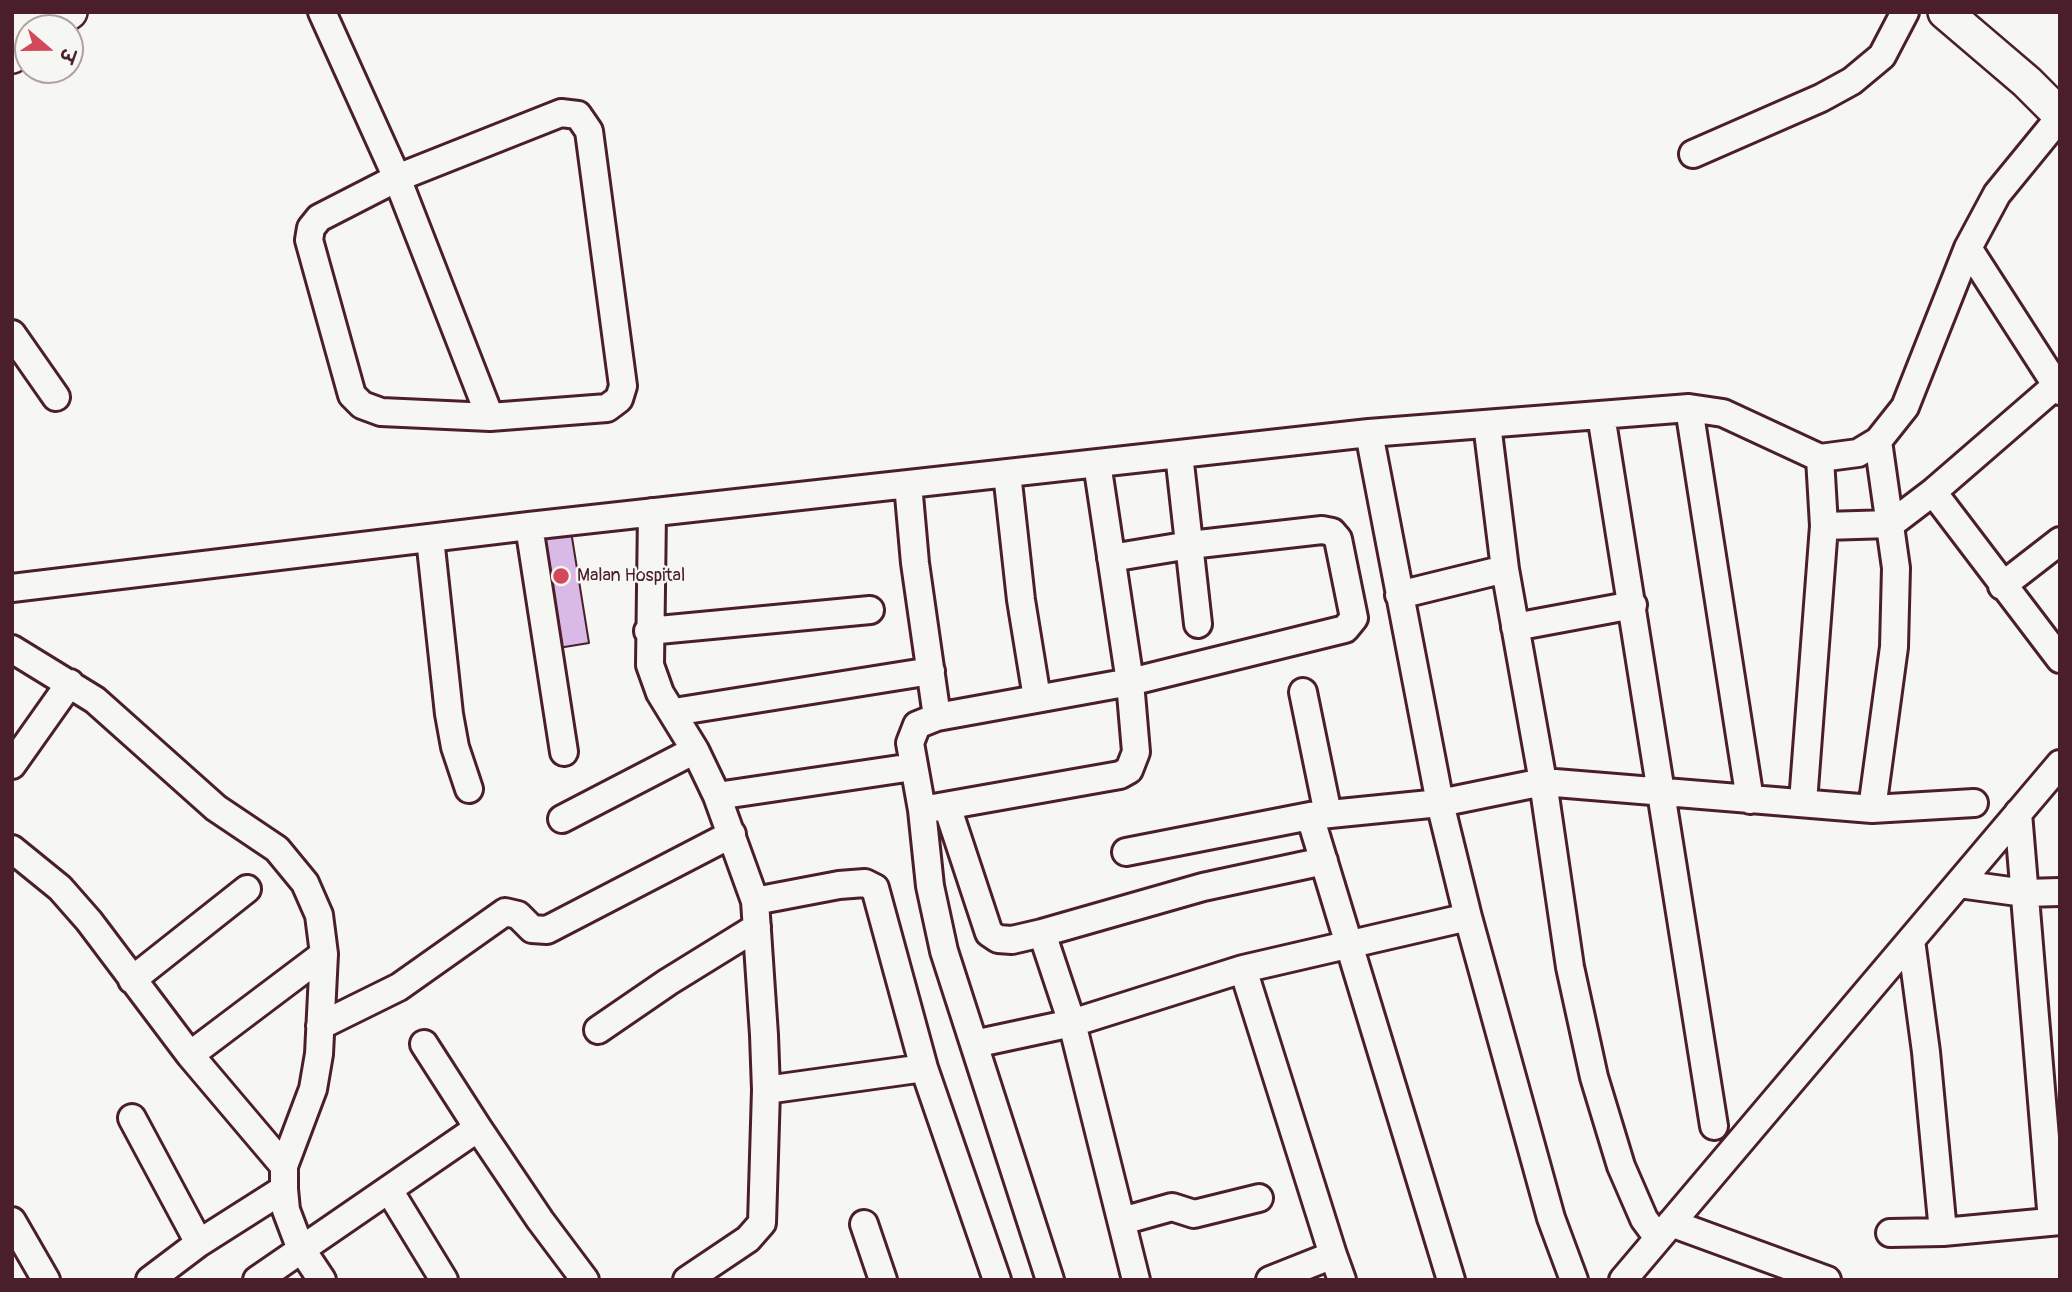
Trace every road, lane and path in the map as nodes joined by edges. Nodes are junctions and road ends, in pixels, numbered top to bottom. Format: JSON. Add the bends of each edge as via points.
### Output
{"nodes":[{"id":1,"x":32,"y":12,"type":"edge"},
{"id":2,"x":322,"y":12,"type":"edge"},
{"id":3,"x":1905,"y":12,"type":"edge"},
{"id":4,"x":1945,"y":12,"type":"edge"},
{"id":5,"x":12,"y":28,"type":"edge"},
{"id":6,"x":2060,"y":116,"type":"edge"},
{"id":7,"x":1693,"y":154,"type":"dead end"},
{"id":8,"x":397,"y":178,"type":"junction"},
{"id":9,"x":1968,"y":248,"type":"junction"},
{"id":10,"x":12,"y":334,"type":"edge"},
{"id":11,"x":2058,"y":386,"type":"edge"},
{"id":12,"x":56,"y":397,"type":"dead end"},
{"id":13,"x":1689,"y":408,"type":"junction"},
{"id":14,"x":1601,"y":415,"type":"junction"},
{"id":15,"x":491,"y":416,"type":"junction"},
{"id":16,"x":1487,"y":424,"type":"junction"},
{"id":17,"x":1369,"y":433,"type":"junction"},
{"id":18,"x":1878,"y":441,"type":"junction"},
{"id":19,"x":1179,"y":454,"type":"junction"},
{"id":20,"x":1821,"y":458,"type":"junction"},
{"id":21,"x":1097,"y":463,"type":"junction"},
{"id":22,"x":1007,"y":473,"type":"junction"},
{"id":23,"x":908,"y":484,"type":"junction"},
{"id":24,"x":1933,"y":492,"type":"junction"},
{"id":25,"x":652,"y":512,"type":"junction"},
{"id":26,"x":1891,"y":524,"type":"junction"},
{"id":27,"x":529,"y":526,"type":"junction"},
{"id":28,"x":1824,"y":526,"type":"junction"},
{"id":29,"x":430,"y":538,"type":"junction"},
{"id":30,"x":2060,"y":541,"type":"edge"},
{"id":31,"x":1190,"y":545,"type":"junction"},
{"id":32,"x":1111,"y":558,"type":"junction"},
{"id":33,"x":1505,"y":569,"type":"junction"},
{"id":34,"x":2001,"y":586,"type":"junction"},
{"id":35,"x":12,"y":588,"type":"edge"},
{"id":36,"x":1399,"y":595,"type":"junction"},
{"id":37,"x":1633,"y":605,"type":"junction"},
{"id":38,"x":870,"y":610,"type":"dead end"},
{"id":39,"x":1198,"y":624,"type":"dead end"},
{"id":40,"x":1515,"y":627,"type":"junction"},
{"id":41,"x":648,"y":631,"type":"junction"},
{"id":42,"x":12,"y":649,"type":"edge"},
{"id":43,"x":2060,"y":660,"type":"edge"},
{"id":44,"x":931,"y":671,"type":"junction"},
{"id":45,"x":1130,"y":682,"type":"junction"},
{"id":46,"x":70,"y":683,"type":"junction"},
{"id":47,"x":1303,"y":692,"type":"dead end"},
{"id":48,"x":1037,"y":698,"type":"junction"},
{"id":49,"x":674,"y":712,"type":"junction"},
{"id":50,"x":937,"y":717,"type":"junction"},
{"id":51,"x":695,"y":750,"type":"junction"},
{"id":52,"x":564,"y":751,"type":"dead end"},
{"id":53,"x":2060,"y":764,"type":"edge"},
{"id":54,"x":12,"y":765,"type":"edge"},
{"id":55,"x":913,"y":767,"type":"junction"},
{"id":56,"x":1543,"y":782,"type":"junction"},
{"id":57,"x":469,"y":789,"type":"dead end"},
{"id":58,"x":1663,"y":792,"type":"junction"},
{"id":59,"x":717,"y":796,"type":"junction"},
{"id":60,"x":1751,"y":800,"type":"junction"},
{"id":61,"x":1803,"y":802,"type":"junction"},
{"id":62,"x":1440,"y":803,"type":"junction"},
{"id":63,"x":1974,"y":803,"type":"dead end"},
{"id":64,"x":935,"y":808,"type":"junction"},
{"id":65,"x":1872,"y":809,"type":"junction"},
{"id":66,"x":2018,"y":813,"type":"junction"},
{"id":67,"x":1319,"y":815,"type":"junction"},
{"id":68,"x":562,"y":819,"type":"dead end"},
{"id":69,"x":732,"y":834,"type":"junction"},
{"id":70,"x":12,"y":849,"type":"edge"},
{"id":71,"x":1126,"y":852,"type":"dead end"},
{"id":72,"x":1324,"y":860,"type":"junction"},
{"id":73,"x":1959,"y":884,"type":"junction"},
{"id":74,"x":247,"y":889,"type":"dead end"},
{"id":75,"x":2060,"y":892,"type":"edge"},
{"id":76,"x":2025,"y":893,"type":"junction"},
{"id":77,"x":756,"y":914,"type":"junction"},
{"id":78,"x":1468,"y":917,"type":"junction"},
{"id":79,"x":1041,"y":933,"type":"junction"},
{"id":80,"x":1911,"y":940,"type":"junction"},
{"id":81,"x":1350,"y":942,"type":"junction"},
{"id":82,"x":324,"y":954,"type":"junction"},
{"id":83,"x":1243,"y":969,"type":"junction"},
{"id":84,"x":132,"y":980,"type":"junction"},
{"id":85,"x":1072,"y":1023,"type":"junction"},
{"id":86,"x":320,"y":1026,"type":"junction"},
{"id":87,"x":598,"y":1030,"type":"dead end"},
{"id":88,"x":424,"y":1044,"type":"dead end"},
{"id":89,"x":974,"y":1044,"type":"junction"},
{"id":90,"x":190,"y":1055,"type":"junction"},
{"id":91,"x":924,"y":1068,"type":"junction"},
{"id":92,"x":766,"y":1090,"type":"junction"},
{"id":93,"x":132,"y":1118,"type":"dead end"},
{"id":94,"x":1714,"y":1126,"type":"dead end"},
{"id":95,"x":478,"y":1128,"type":"junction"},
{"id":96,"x":284,"y":1177,"type":"junction"},
{"id":97,"x":389,"y":1190,"type":"junction"},
{"id":98,"x":1259,"y":1198,"type":"dead end"},
{"id":99,"x":12,"y":1221,"type":"edge"},
{"id":100,"x":1122,"y":1221,"type":"junction"},
{"id":101,"x":2056,"y":1221,"type":"edge"},
{"id":102,"x":864,"y":1224,"type":"dead end"},
{"id":103,"x":1656,"y":1227,"type":"junction"},
{"id":104,"x":1890,"y":1233,"type":"dead end"},
{"id":105,"x":1943,"y":1233,"type":"junction"},
{"id":106,"x":199,"y":1243,"type":"junction"},
{"id":107,"x":300,"y":1247,"type":"junction"},
{"id":108,"x":1333,"y":1255,"type":"junction"},
{"id":109,"x":703,"y":1275,"type":"edge"},
{"id":110,"x":46,"y":1280,"type":"edge"},
{"id":111,"x":150,"y":1280,"type":"edge"},
{"id":112,"x":257,"y":1280,"type":"edge"},
{"id":113,"x":322,"y":1280,"type":"edge"},
{"id":114,"x":444,"y":1280,"type":"edge"},
{"id":115,"x":585,"y":1280,"type":"edge"},
{"id":116,"x":883,"y":1280,"type":"edge"},
{"id":117,"x":997,"y":1280,"type":"edge"},
{"id":118,"x":1050,"y":1280,"type":"edge"},
{"id":119,"x":1136,"y":1280,"type":"edge"},
{"id":120,"x":1270,"y":1280,"type":"edge"},
{"id":121,"x":1342,"y":1280,"type":"edge"},
{"id":122,"x":1451,"y":1280,"type":"edge"},
{"id":123,"x":1574,"y":1280,"type":"edge"},
{"id":124,"x":1623,"y":1280,"type":"edge"},
{"id":125,"x":1827,"y":1280,"type":"edge"}],
"edges":[{"from":1,"to":5,"type":"main road"},
{"from":2,"to":8,"type":"street"},
{"from":3,"to":7,"type":"street","via":[[1882,56],[1852,81]]},
{"from":4,"to":6,"type":"main road"},
{"from":6,"to":9,"type":"street","via":[[1997,194]]},
{"from":8,"to":15,"type":"street"},
{"from":8,"to":15,"type":"street","via":[[319,218],[311,228],[309,240],[347,384],[362,405],[381,412]]},
{"from":8,"to":15,"type":"street","via":[[561,113],[578,115],[589,131],[623,386],[619,399],[607,408]]},
{"from":9,"to":11,"type":"street"},
{"from":9,"to":18,"type":"street","via":[[1905,407]]},
{"from":10,"to":12,"type":"street"},
{"from":11,"to":24,"type":"street"},
{"from":13,"to":14,"type":"street"},
{"from":13,"to":20,"type":"street","via":[[1723,413]]},
{"from":13,"to":60,"type":"street"},
{"from":14,"to":16,"type":"street"},
{"from":14,"to":37,"type":"street"},
{"from":16,"to":17,"type":"street"},
{"from":16,"to":33,"type":"street"},
{"from":17,"to":19,"type":"street"},
{"from":17,"to":36,"type":"street"},
{"from":18,"to":20,"type":"street","via":[[1858,453]]},
{"from":18,"to":26,"type":"street"},
{"from":19,"to":21,"type":"street"},
{"from":19,"to":31,"type":"street"},
{"from":20,"to":28,"type":"street"},
{"from":21,"to":22,"type":"street"},
{"from":21,"to":32,"type":"street"},
{"from":22,"to":23,"type":"street"},
{"from":22,"to":48,"type":"street"},
{"from":23,"to":25,"type":"street"},
{"from":23,"to":44,"type":"street"},
{"from":24,"to":26,"type":"street"},
{"from":24,"to":34,"type":"street"},
{"from":25,"to":27,"type":"street"},
{"from":25,"to":41,"type":"street"},
{"from":26,"to":28,"type":"street"},
{"from":26,"to":65,"type":"street","via":[[1896,568],[1894,647]]},
{"from":27,"to":29,"type":"street"},
{"from":27,"to":52,"type":"street"},
{"from":28,"to":61,"type":"street"},
{"from":29,"to":35,"type":"street"},
{"from":29,"to":57,"type":"street","via":[[449,714]]},
{"from":30,"to":34,"type":"street"},
{"from":31,"to":32,"type":"street"},
{"from":31,"to":39,"type":"street"},
{"from":31,"to":45,"type":"street","via":[[1332,532],[1338,539],[1354,618],[1345,629]]},
{"from":32,"to":45,"type":"street"},
{"from":33,"to":36,"type":"street"},
{"from":33,"to":40,"type":"street"},
{"from":34,"to":43,"type":"street"},
{"from":36,"to":62,"type":"street"},
{"from":37,"to":40,"type":"street"},
{"from":37,"to":58,"type":"street"},
{"from":38,"to":41,"type":"street"},
{"from":40,"to":56,"type":"street"},
{"from":41,"to":49,"type":"street","via":[[650,665],[660,693]]},
{"from":42,"to":46,"type":"street"},
{"from":44,"to":49,"type":"street"},
{"from":44,"to":50,"type":"street"},
{"from":45,"to":48,"type":"street"},
{"from":45,"to":64,"type":"street","via":[[1136,752],[1129,770]]},
{"from":46,"to":54,"type":"street"},
{"from":46,"to":82,"type":"street","via":[[134,732],[216,808],[277,849],[305,883],[318,915]]},
{"from":47,"to":67,"type":"street"},
{"from":48,"to":50,"type":"street"},
{"from":49,"to":51,"type":"street"},
{"from":50,"to":55,"type":"street","via":[[917,725],[912,733]]},
{"from":51,"to":59,"type":"street"},
{"from":51,"to":68,"type":"street"},
{"from":53,"to":66,"type":"street"},
{"from":55,"to":59,"type":"street"},
{"from":55,"to":64,"type":"street"},
{"from":56,"to":58,"type":"street"},
{"from":56,"to":62,"type":"street"},
{"from":56,"to":103,"type":"street","via":[[1570,967],[1594,1077],[1621,1166]]},
{"from":58,"to":60,"type":"street"},
{"from":58,"to":94,"type":"street"},
{"from":59,"to":69,"type":"street"},
{"from":60,"to":61,"type":"street"},
{"from":61,"to":65,"type":"street"},
{"from":62,"to":67,"type":"street"},
{"from":62,"to":78,"type":"street"},
{"from":63,"to":65,"type":"street"},
{"from":64,"to":79,"type":"street","via":[[989,933],[1012,940]]},
{"from":64,"to":89,"type":"street","via":[[930,886],[944,951]]},
{"from":66,"to":73,"type":"street"},
{"from":66,"to":76,"type":"street"},
{"from":67,"to":71,"type":"street"},
{"from":67,"to":72,"type":"street"},
{"from":69,"to":77,"type":"street"},
{"from":69,"to":86,"type":"street","via":[[547,930],[532,929],[518,915],[505,912],[400,987]]},
{"from":70,"to":84,"type":"street","via":[[60,888]]},
{"from":72,"to":79,"type":"street","via":[[1203,887]]},
{"from":72,"to":81,"type":"street"},
{"from":73,"to":76,"type":"street"},
{"from":73,"to":80,"type":"street"},
{"from":74,"to":84,"type":"street"},
{"from":75,"to":76,"type":"street"},
{"from":76,"to":101,"type":"street"},
{"from":77,"to":87,"type":"street"},
{"from":77,"to":91,"type":"street","via":[[839,885],[865,883],[875,888]]},
{"from":77,"to":92,"type":"street"},
{"from":78,"to":81,"type":"street"},
{"from":78,"to":123,"type":"street","via":[[1551,1218]]},
{"from":79,"to":85,"type":"street"},
{"from":80,"to":103,"type":"street"},
{"from":80,"to":105,"type":"street"},
{"from":81,"to":83,"type":"street"},
{"from":81,"to":122,"type":"street"},
{"from":82,"to":86,"type":"street"},
{"from":82,"to":90,"type":"street"},
{"from":83,"to":85,"type":"street"},
{"from":83,"to":108,"type":"street"},
{"from":84,"to":90,"type":"street"},
{"from":85,"to":89,"type":"street"},
{"from":85,"to":100,"type":"street"},
{"from":86,"to":96,"type":"street","via":[[313,1088]]},
{"from":88,"to":95,"type":"street"},
{"from":89,"to":118,"type":"street"},
{"from":90,"to":96,"type":"street"},
{"from":91,"to":92,"type":"street"},
{"from":91,"to":117,"type":"street"},
{"from":92,"to":109,"type":"street","via":[[762,1223]]},
{"from":93,"to":106,"type":"street"},
{"from":95,"to":97,"type":"street"},
{"from":95,"to":115,"type":"street"},
{"from":96,"to":106,"type":"street"},
{"from":96,"to":107,"type":"street","via":[[286,1210]]},
{"from":97,"to":107,"type":"street"},
{"from":97,"to":114,"type":"street"},
{"from":98,"to":100,"type":"street","via":[[1194,1214],[1172,1207]]},
{"from":99,"to":110,"type":"street"},
{"from":100,"to":119,"type":"street"},
{"from":101,"to":105,"type":"street"},
{"from":102,"to":116,"type":"street"},
{"from":103,"to":124,"type":"street"},
{"from":103,"to":125,"type":"street"},
{"from":104,"to":105,"type":"street"},
{"from":106,"to":111,"type":"street"},
{"from":107,"to":112,"type":"street"},
{"from":107,"to":113,"type":"street"},
{"from":108,"to":120,"type":"street"},
{"from":108,"to":121,"type":"street"}]}
